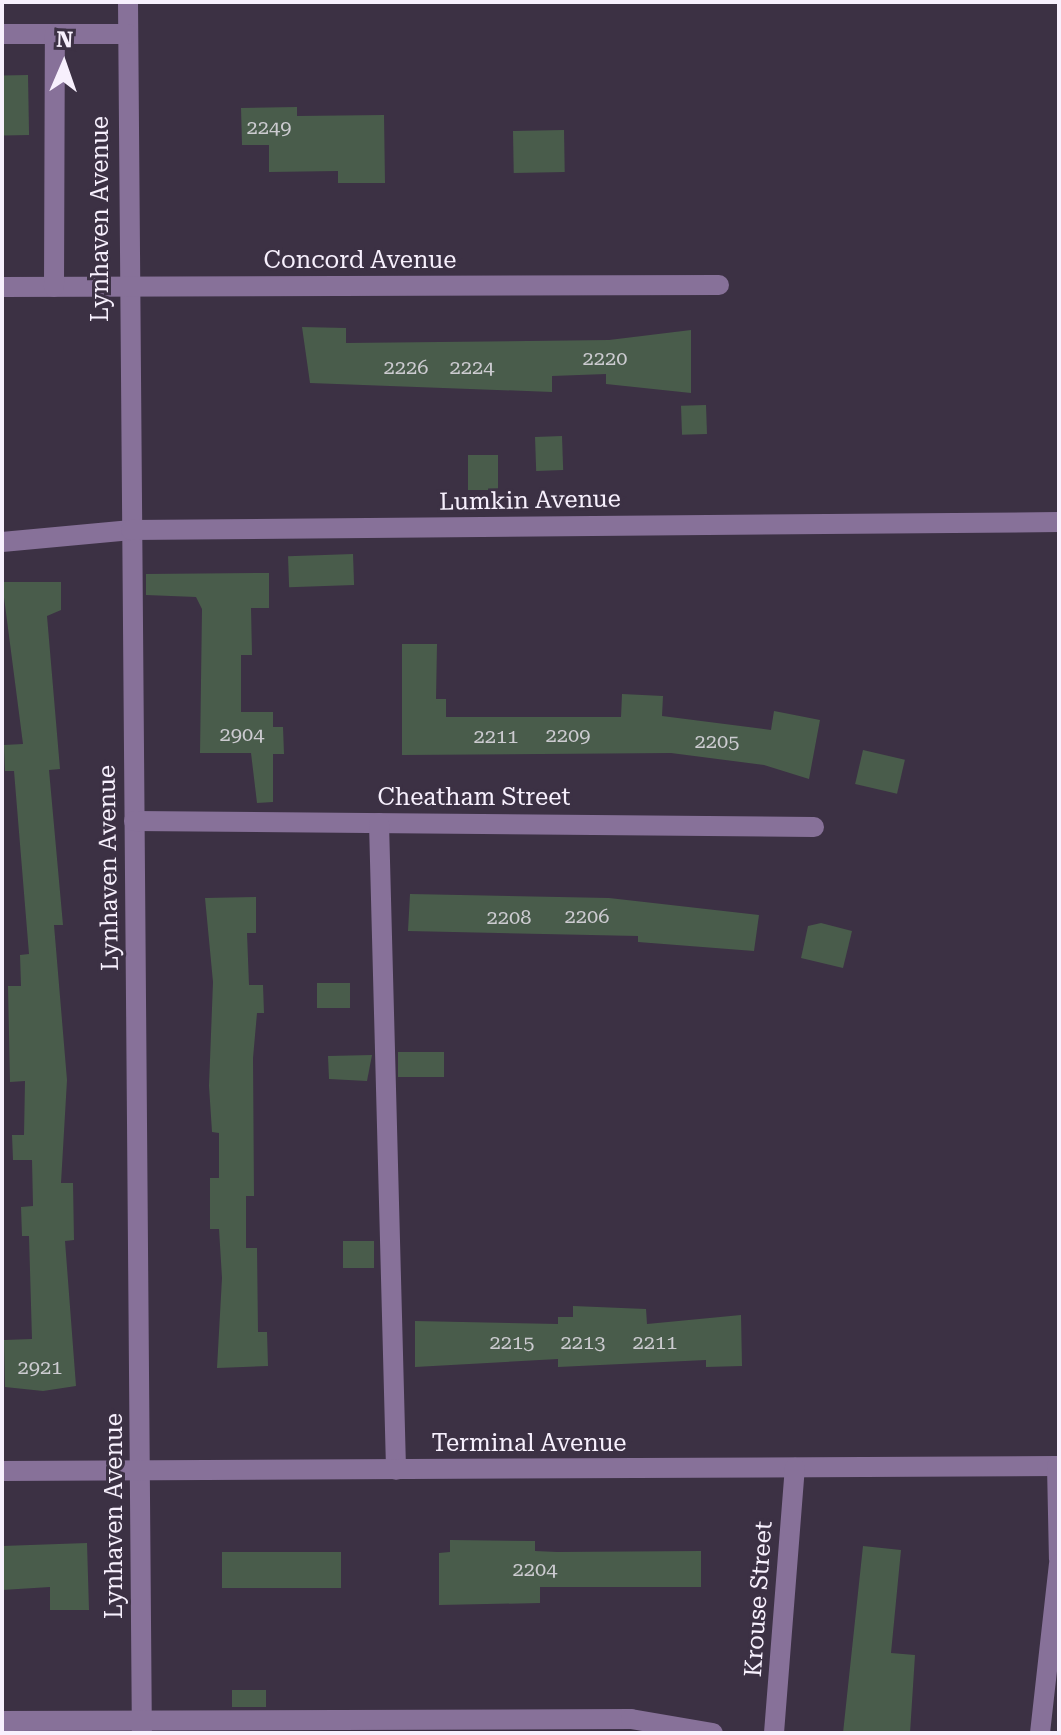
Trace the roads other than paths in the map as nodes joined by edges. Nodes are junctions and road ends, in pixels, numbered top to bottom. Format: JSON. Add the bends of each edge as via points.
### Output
{"nodes":[{"id":1,"x":128,"y":2,"type":"edge"},
{"id":2,"x":2,"y":34,"type":"edge"},
{"id":3,"x":55,"y":34,"type":"junction"},
{"id":4,"x":128,"y":34,"type":"junction"},
{"id":5,"x":719,"y":285,"type":"dead end"},
{"id":6,"x":2,"y":287,"type":"edge"},
{"id":7,"x":54,"y":287,"type":"junction"},
{"id":8,"x":125,"y":288,"type":"junction"},
{"id":9,"x":1059,"y":522,"type":"edge"},
{"id":10,"x":131,"y":530,"type":"junction"},
{"id":11,"x":2,"y":542,"type":"edge"},
{"id":12,"x":134,"y":821,"type":"junction"},
{"id":13,"x":379,"y":823,"type":"junction"},
{"id":14,"x":814,"y":827,"type":"dead end"},
{"id":15,"x":795,"y":1468,"type":"junction"},
{"id":16,"x":396,"y":1470,"type":"junction"},
{"id":17,"x":2,"y":1471,"type":"edge"},
{"id":18,"x":140,"y":1472,"type":"junction"},
{"id":19,"x":1059,"y":1562,"type":"edge"},
{"id":20,"x":2,"y":1721,"type":"edge"},
{"id":21,"x":142,"y":1727,"type":"edge"},
{"id":22,"x":713,"y":1733,"type":"edge"},
{"id":23,"x":774,"y":1733,"type":"edge"},
{"id":24,"x":1040,"y":1733,"type":"edge"}],
"edges":[{"from":1,"to":4,"type":"street","name":"Lynhaven Avenue"},
{"from":2,"to":3,"type":"street"},
{"from":3,"to":4,"type":"street"},
{"from":3,"to":7,"type":"street"},
{"from":4,"to":8,"type":"street","name":"Lynhaven Avenue"},
{"from":5,"to":8,"type":"street","name":"Concord Avenue"},
{"from":6,"to":7,"type":"street","name":"Concord Avenue"},
{"from":7,"to":8,"type":"street","name":"Concord Avenue"},
{"from":8,"to":10,"type":"street","name":"Lynhaven Avenue"},
{"from":9,"to":10,"type":"street","name":"Lumkin Avenue"},
{"from":10,"to":11,"type":"street","name":"Lumkin Avenue"},
{"from":10,"to":12,"type":"street","name":"Lynhaven Avenue"},
{"from":12,"to":13,"type":"street","name":"Cheatham Street"},
{"from":12,"to":18,"type":"street","name":"Lynhaven Avenue"},
{"from":13,"to":14,"type":"street","name":"Cheatham Street"},
{"from":13,"to":16,"type":"street"},
{"from":15,"to":16,"type":"street","name":"Terminal Avenue"},
{"from":15,"to":19,"type":"street","name":"Terminal Avenue","via":[[1057,1466]]},
{"from":15,"to":23,"type":"street","name":"Krouse Street"},
{"from":16,"to":18,"type":"street","name":"Terminal Avenue"},
{"from":17,"to":18,"type":"street","name":"Terminal Avenue"},
{"from":18,"to":21,"type":"street","name":"Lynhaven Avenue"},
{"from":19,"to":24,"type":"street"},
{"from":20,"to":21,"type":"street"},
{"from":21,"to":22,"type":"street","via":[[631,1719]]}]}
